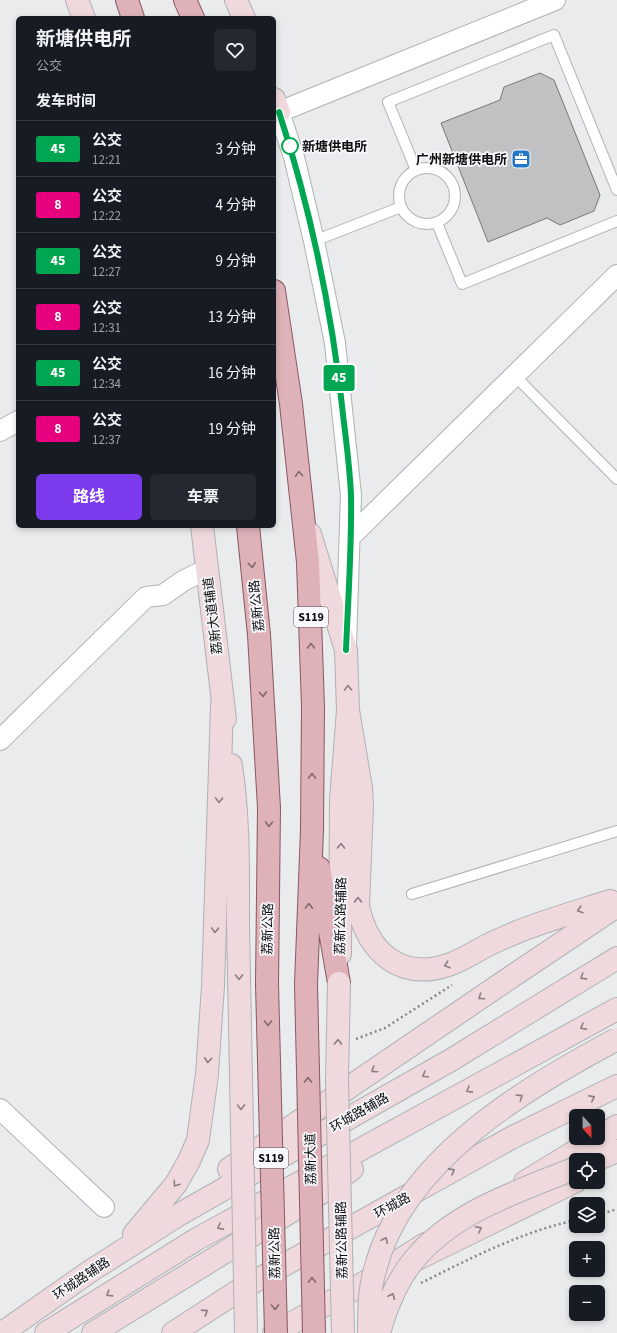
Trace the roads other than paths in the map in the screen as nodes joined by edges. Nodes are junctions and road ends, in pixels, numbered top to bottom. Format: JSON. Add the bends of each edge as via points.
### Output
{"nodes":[{"id":1,"x":77,"y":0,"type":"edge"},
{"id":2,"x":126,"y":0,"type":"edge"},
{"id":3,"x":186,"y":0,"type":"edge"},
{"id":4,"x":236,"y":0,"type":"edge"},
{"id":5,"x":555,"y":0,"type":"edge"},
{"id":6,"x":83,"y":16,"type":"edge"},
{"id":7,"x":132,"y":16,"type":"edge"},
{"id":8,"x":192,"y":16,"type":"edge"},
{"id":9,"x":243,"y":16,"type":"edge"},
{"id":10,"x":277,"y":105,"type":"edge"},
{"id":11,"x":416,"y":170,"type":"junction"},
{"id":12,"x":617,"y":190,"type":"edge"},
{"id":13,"x":400,"y":207,"type":"junction"},
{"id":14,"x":617,"y":221,"type":"edge"},
{"id":15,"x":437,"y":223,"type":"junction"},
{"id":16,"x":314,"y":241,"type":"junction"},
{"id":17,"x":617,"y":275,"type":"edge"},
{"id":18,"x":276,"y":305,"type":"edge"},
{"id":19,"x":514,"y":376,"type":"junction"},
{"id":20,"x":16,"y":422,"type":"edge"},
{"id":21,"x":0,"y":431,"type":"edge"},
{"id":22,"x":617,"y":479,"type":"edge"},
{"id":23,"x":301,"y":507,"type":"junction"},
{"id":24,"x":202,"y":528,"type":"edge"},
{"id":25,"x":248,"y":528,"type":"edge"},
{"id":26,"x":350,"y":537,"type":"junction"},
{"id":27,"x":207,"y":569,"type":"junction"},
{"id":28,"x":346,"y":650,"type":"junction"},
{"id":29,"x":222,"y":705,"type":"junction"},
{"id":30,"x":348,"y":710,"type":"junction"},
{"id":31,"x":0,"y":740,"type":"edge"},
{"id":32,"x":312,"y":830,"type":"junction"},
{"id":33,"x":617,"y":831,"type":"edge"},
{"id":34,"x":412,"y":894,"type":"dead end"},
{"id":35,"x":617,"y":900,"type":"edge"},
{"id":36,"x":617,"y":906,"type":"edge"},
{"id":37,"x":617,"y":958,"type":"edge"},
{"id":38,"x":339,"y":983,"type":"junction"},
{"id":39,"x":617,"y":1009,"type":"edge"},
{"id":40,"x":617,"y":1039,"type":"edge"},
{"id":41,"x":617,"y":1086,"type":"edge"},
{"id":42,"x":0,"y":1109,"type":"edge"},
{"id":43,"x":423,"y":1115,"type":"junction"},
{"id":44,"x":617,"y":1126,"type":"edge"},
{"id":45,"x":605,"y":1134,"type":"edge"},
{"id":46,"x":586,"y":1145,"type":"edge"},
{"id":47,"x":617,"y":1151,"type":"edge"},
{"id":48,"x":605,"y":1156,"type":"edge"},
{"id":49,"x":617,"y":1160,"type":"edge"},
{"id":50,"x":605,"y":1166,"type":"edge"},
{"id":51,"x":569,"y":1171,"type":"edge"},
{"id":52,"x":569,"y":1184,"type":"edge"},
{"id":53,"x":104,"y":1208,"type":"dead end"},
{"id":54,"x":129,"y":1239,"type":"junction"},
{"id":55,"x":92,"y":1270,"type":"junction"},
{"id":56,"x":356,"y":1288,"type":"junction"},
{"id":57,"x":2,"y":1333,"type":"edge"},
{"id":58,"x":46,"y":1333,"type":"edge"},
{"id":59,"x":93,"y":1333,"type":"edge"},
{"id":60,"x":173,"y":1333,"type":"edge"},
{"id":61,"x":246,"y":1333,"type":"edge"},
{"id":62,"x":275,"y":1333,"type":"edge"},
{"id":63,"x":314,"y":1333,"type":"edge"},
{"id":64,"x":343,"y":1333,"type":"edge"},
{"id":65,"x":369,"y":1333,"type":"edge"},
{"id":66,"x":379,"y":1333,"type":"edge"}],
"edges":[{"from":1,"to":6,"type":"main road"},
{"from":2,"to":7,"type":"main road"},
{"from":3,"to":8,"type":"main road"},
{"from":4,"to":9,"type":"main road"},
{"from":5,"to":10,"type":"street"},
{"from":10,"to":16,"type":"street","via":[[294,157]]},
{"from":11,"to":12,"type":"lane","via":[[388,102],[554,35]]},
{"from":11,"to":13,"type":"lane","via":[[403,182],[399,190]]},
{"from":11,"to":15,"type":"lane","via":[[438,170],[449,178],[454,186],[455,203],[451,212]]},
{"from":13,"to":15,"type":"lane","via":[[412,220],[429,225]]},
{"from":13,"to":16,"type":"lane"},
{"from":14,"to":15,"type":"lane","via":[[462,284]]},
{"from":16,"to":26,"type":"street","via":[[335,343],[351,495]]},
{"from":17,"to":19,"type":"street"},
{"from":23,"to":18,"type":"main road","number":"S119","one_way":true,"via":[[298,460]]},
{"from":19,"to":22,"type":"lane"},
{"from":19,"to":26,"type":"street"},
{"from":20,"to":21,"type":"street"},
{"from":23,"to":28,"type":"main road","name":"荔新公路辅路"},
{"from":32,"to":23,"type":"main road","number":"S119","one_way":true,"via":[[311,614]]},
{"from":24,"to":27,"type":"main road","name":"荔新大道辅道"},
{"from":25,"to":62,"type":"main road","name":"荔新公路","number":"S119","one_way":true,"bridge":true,"via":[[260,643],[269,800],[267,984]]},
{"from":26,"to":28,"type":"street"},
{"from":27,"to":29,"type":"main road","name":"荔新大道辅道"},
{"from":27,"to":31,"type":"street","via":[[163,595],[146,596]]},
{"from":30,"to":28,"type":"main road","name":"荔新公路辅路","one_way":true},
{"from":29,"to":54,"type":"main road","one_way":true,"via":[[213,986],[207,1074],[198,1140],[176,1184]]},
{"from":29,"to":61,"type":"main road","one_way":true,"bridge":true,"via":[[236,810],[238,853]]},
{"from":35,"to":30,"type":"main road","one_way":true,"via":[[532,926],[449,965],[434,969],[403,966],[390,960],[377,949],[368,936],[361,922],[358,906],[362,806]]},
{"from":38,"to":30,"type":"main road","name":"荔新公路辅路","one_way":true,"via":[[341,799]]},
{"from":32,"to":38,"type":"main road"},
{"from":63,"to":32,"type":"main road","name":"荔新大道","number":"S119","one_way":true,"bridge":true,"via":[[306,984]]},
{"from":33,"to":34,"type":"lane"},
{"from":36,"to":54,"type":"main road","one_way":true},
{"from":37,"to":55,"type":"main road","name":"环城路辅路","one_way":true,"via":[[451,1060],[180,1214]]},
{"from":64,"to":38,"type":"main road","name":"荔新公路辅路","one_way":true,"bridge":true,"via":[[337,1080]]},
{"from":39,"to":43,"type":"main road","one_way":true},
{"from":65,"to":40,"type":"main road","one_way":true,"bridge":true,"via":[[374,1270],[392,1226],[421,1181],[439,1160],[488,1120],[557,1074]]},
{"from":60,"to":41,"type":"main road","name":"环城路","one_way":true,"via":[[241,1289],[511,1138]]},
{"from":42,"to":53,"type":"street"},
{"from":43,"to":58,"type":"main road","one_way":true,"via":[[197,1239]]},
{"from":43,"to":59,"type":"main road","via":[[321,1193]]},
{"from":44,"to":45,"type":"main road"},
{"from":46,"to":56,"type":"main road","via":[[473,1213]]},
{"from":47,"to":48,"type":"main road"},
{"from":49,"to":50,"type":"main road"},
{"from":66,"to":51,"type":"main road","one_way":true,"bridge":true,"via":[[400,1280],[413,1261],[432,1241],[480,1209]]},
{"from":56,"to":52,"type":"main road","one_way":true},
{"from":54,"to":55,"type":"main road"},
{"from":55,"to":57,"type":"main road","name":"环城路辅路"},
{"from":56,"to":62,"type":"main road"}]}
